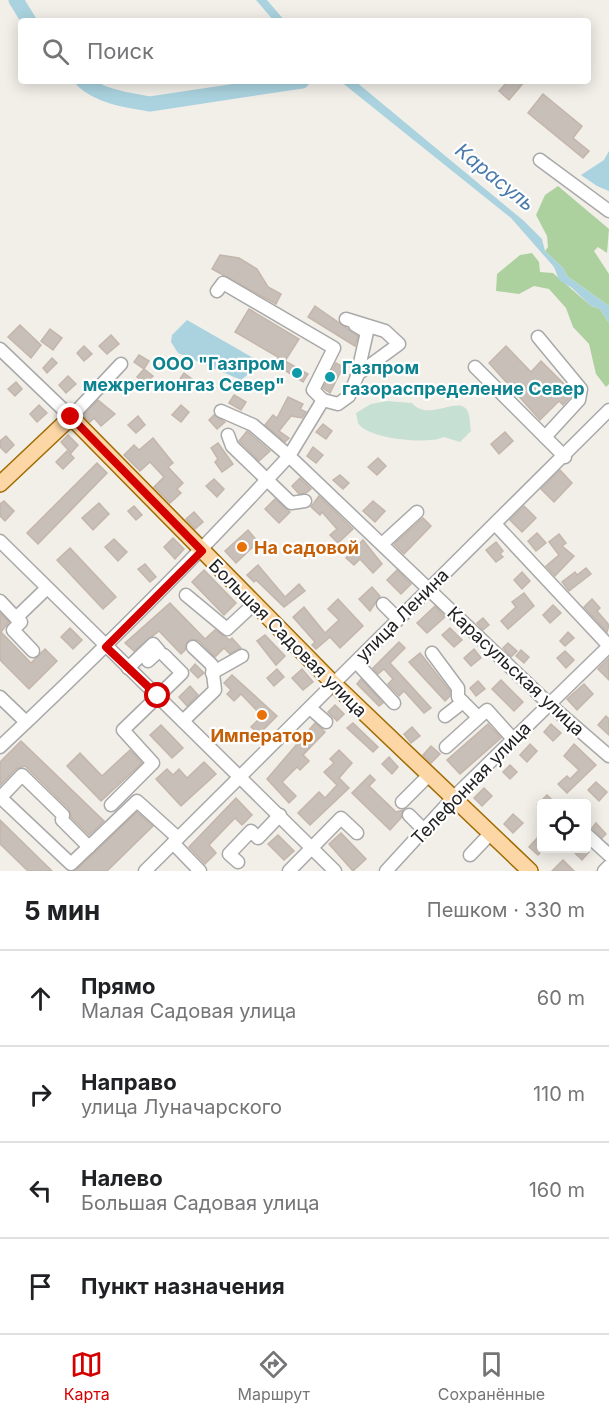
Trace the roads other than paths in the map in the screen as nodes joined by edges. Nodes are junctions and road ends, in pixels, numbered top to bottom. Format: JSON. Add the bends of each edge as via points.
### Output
{"nodes":[{"id":1,"x":540,"y":160,"type":"dead end"},
{"id":2,"x":609,"y":211,"type":"edge"},
{"id":3,"x":217,"y":291,"type":"dead end"},
{"id":4,"x":538,"y":337,"type":"dead end"},
{"id":5,"x":0,"y":349,"type":"edge"},
{"id":6,"x":121,"y":364,"type":"dead end"},
{"id":7,"x":475,"y":367,"type":"dead end"},
{"id":8,"x":357,"y":376,"type":"junction"},
{"id":9,"x":323,"y":400,"type":"junction"},
{"id":10,"x":221,"y":411,"type":"dead end"},
{"id":11,"x":608,"y":414,"type":"edge"},
{"id":12,"x":71,"y":417,"type":"junction"},
{"id":13,"x":228,"y":435,"type":"dead end"},
{"id":14,"x":545,"y":437,"type":"junction"},
{"id":15,"x":289,"y":456,"type":"junction"},
{"id":16,"x":565,"y":457,"type":"junction"},
{"id":17,"x":267,"y":480,"type":"junction"},
{"id":18,"x":0,"y":484,"type":"edge"},
{"id":19,"x":305,"y":501,"type":"dead end"},
{"id":20,"x":417,"y":512,"type":"dead end"},
{"id":21,"x":495,"y":524,"type":"junction"},
{"id":22,"x":0,"y":541,"type":"edge"},
{"id":23,"x":382,"y":543,"type":"junction"},
{"id":24,"x":202,"y":551,"type":"junction"},
{"id":25,"x":47,"y":588,"type":"junction"},
{"id":26,"x":428,"y":589,"type":"junction"},
{"id":27,"x":186,"y":595,"type":"dead end"},
{"id":28,"x":0,"y":601,"type":"edge"},
{"id":29,"x":254,"y":604,"type":"junction"},
{"id":30,"x":383,"y":604,"type":"dead end"},
{"id":31,"x":16,"y":618,"type":"junction"},
{"id":32,"x":398,"y":619,"type":"junction"},
{"id":33,"x":609,"y":646,"type":"edge"},
{"id":34,"x":106,"y":647,"type":"junction"},
{"id":35,"x":193,"y":647,"type":"dead end"},
{"id":36,"x":33,"y":651,"type":"dead end"},
{"id":37,"x":432,"y":653,"type":"dead end"},
{"id":38,"x":164,"y":655,"type":"dead end"},
{"id":39,"x":242,"y":656,"type":"dead end"},
{"id":40,"x":148,"y":661,"type":"dead end"},
{"id":41,"x":356,"y":662,"type":"junction"},
{"id":42,"x":128,"y":668,"type":"junction"},
{"id":43,"x":212,"y":673,"type":"junction"},
{"id":44,"x":334,"y":684,"type":"junction"},
{"id":45,"x":158,"y":696,"type":"junction"},
{"id":46,"x":0,"y":697,"type":"edge"},
{"id":47,"x":463,"y":702,"type":"junction"},
{"id":48,"x":394,"y":703,"type":"dead end"},
{"id":49,"x":549,"y":704,"type":"junction"},
{"id":50,"x":310,"y":708,"type":"junction"},
{"id":51,"x":445,"y":716,"type":"dead end"},
{"id":52,"x":478,"y":717,"type":"junction"},
{"id":53,"x":183,"y":721,"type":"junction"},
{"id":54,"x":26,"y":722,"type":"junction"},
{"id":55,"x":326,"y":722,"type":"dead end"},
{"id":56,"x":513,"y":738,"type":"junction"},
{"id":57,"x":0,"y":747,"type":"edge"},
{"id":58,"x":446,"y":747,"type":"dead end"},
{"id":59,"x":609,"y":756,"type":"edge"},
{"id":60,"x":241,"y":776,"type":"junction"},
{"id":61,"x":428,"y":776,"type":"junction"},
{"id":62,"x":0,"y":797,"type":"edge"},
{"id":63,"x":452,"y":799,"type":"junction"},
{"id":64,"x":402,"y":802,"type":"dead end"},
{"id":65,"x":111,"y":805,"type":"dead end"},
{"id":66,"x":280,"y":815,"type":"junction"},
{"id":67,"x":409,"y":815,"type":"dead end"},
{"id":68,"x":424,"y":830,"type":"junction"},
{"id":69,"x":357,"y":833,"type":"dead end"},
{"id":70,"x":490,"y":834,"type":"junction"},
{"id":71,"x":591,"y":839,"type":"edge"},
{"id":72,"x":176,"y":840,"type":"junction"},
{"id":73,"x":89,"y":847,"type":"junction"},
{"id":74,"x":313,"y":848,"type":"junction"},
{"id":75,"x":470,"y":855,"type":"dead end"},
{"id":76,"x":609,"y":855,"type":"edge"},
{"id":77,"x":238,"y":862,"type":"dead end"},
{"id":78,"x":609,"y":866,"type":"edge"},
{"id":79,"x":145,"y":871,"type":"edge"},
{"id":80,"x":200,"y":871,"type":"edge"},
{"id":81,"x":289,"y":871,"type":"edge"},
{"id":82,"x":335,"y":871,"type":"edge"},
{"id":83,"x":386,"y":871,"type":"edge"},
{"id":84,"x":530,"y":871,"type":"edge"},
{"id":85,"x":604,"y":871,"type":"edge"}],
"edges":[{"from":1,"to":2,"type":"street"},
{"from":3,"to":9,"type":"street","via":[[223,283],[334,348],[312,390]]},
{"from":4,"to":14,"type":"street","via":[[581,389],[579,400]]},
{"from":5,"to":12,"type":"street","name":"Большая Садовая улица"},
{"from":6,"to":12,"type":"street"},
{"from":7,"to":14,"type":"street"},
{"from":8,"to":8,"type":"street","via":[[399,344],[385,331],[346,319],[367,332]]},
{"from":8,"to":9,"type":"street","via":[[349,396],[338,404]]},
{"from":9,"to":15,"type":"street"},
{"from":10,"to":15,"type":"street","name":"Карасульская улица","via":[[253,425]]},
{"from":11,"to":16,"type":"street","name":"улица Ленина"},
{"from":12,"to":18,"type":"main road"},
{"from":12,"to":24,"type":"main road","name":"Большая Садовая улица"},
{"from":13,"to":17,"type":"street","via":[[232,446]]},
{"from":14,"to":16,"type":"street"},
{"from":15,"to":17,"type":"street"},
{"from":15,"to":23,"type":"street","name":"Карасульская улица"},
{"from":16,"to":21,"type":"street","name":"улица Ленина"},
{"from":17,"to":19,"type":"street","via":[[291,503]]},
{"from":17,"to":24,"type":"street"},
{"from":20,"to":23,"type":"street"},
{"from":21,"to":26,"type":"street","name":"улица Ленина"},
{"from":21,"to":33,"type":"street"},
{"from":22,"to":25,"type":"street"},
{"from":23,"to":26,"type":"street","name":"Карасульская улица"},
{"from":24,"to":29,"type":"main road","name":"Большая Садовая улица"},
{"from":24,"to":34,"type":"street"},
{"from":25,"to":31,"type":"street"},
{"from":25,"to":34,"type":"street"},
{"from":26,"to":32,"type":"street","name":"улица Ленина"},
{"from":26,"to":49,"type":"street","name":"Карасульская улица"},
{"from":27,"to":29,"type":"street","via":[[227,630]]},
{"from":28,"to":31,"type":"street"},
{"from":29,"to":44,"type":"main road","name":"Большая Садовая улица"},
{"from":30,"to":32,"type":"street"},
{"from":31,"to":36,"type":"street","via":[[21,622],[13,630]]},
{"from":32,"to":41,"type":"street","name":"улица Ленина"},
{"from":33,"to":49,"type":"street","name":"Телефонная улица"},
{"from":34,"to":42,"type":"street"},
{"from":34,"to":54,"type":"street"},
{"from":35,"to":43,"type":"street","via":[[212,665]]},
{"from":37,"to":47,"type":"street","via":[[458,688],[458,697]]},
{"from":38,"to":45,"type":"street","via":[[182,673]]},
{"from":39,"to":43,"type":"street"},
{"from":40,"to":42,"type":"street","via":[[159,651],[153,644]]},
{"from":41,"to":44,"type":"street","name":"улица Ленина"},
{"from":41,"to":48,"type":"street"},
{"from":42,"to":45,"type":"street"},
{"from":43,"to":53,"type":"street","via":[[215,690]]},
{"from":44,"to":50,"type":"street","name":"улица Ленина"},
{"from":44,"to":61,"type":"main road","name":"Большая Садовая улица"},
{"from":45,"to":53,"type":"street"},
{"from":45,"to":65,"type":"street","via":[[123,730],[153,763]]},
{"from":46,"to":54,"type":"street"},
{"from":47,"to":51,"type":"street"},
{"from":47,"to":52,"type":"street"},
{"from":49,"to":56,"type":"street","name":"Телефонная улица"},
{"from":49,"to":59,"type":"street","name":"Карасульская улица"},
{"from":50,"to":55,"type":"street"},
{"from":50,"to":60,"type":"street","name":"улица Ленина"},
{"from":52,"to":56,"type":"street","via":[[486,710]]},
{"from":52,"to":58,"type":"street"},
{"from":53,"to":60,"type":"street"},
{"from":54,"to":57,"type":"street"},
{"from":56,"to":63,"type":"street","name":"Телефонная улица"},
{"from":60,"to":66,"type":"street"},
{"from":60,"to":72,"type":"street","name":"улица Ленина"},
{"from":61,"to":63,"type":"main road","name":"Большая Садовая улица"},
{"from":61,"to":64,"type":"street"},
{"from":62,"to":73,"type":"street","via":[[71,864]]},
{"from":62,"to":73,"type":"street","via":[[22,775]]},
{"from":63,"to":68,"type":"street","name":"Телефонная улица"},
{"from":63,"to":70,"type":"main road","name":"Большая Садовая улица"},
{"from":66,"to":74,"type":"street"},
{"from":66,"to":77,"type":"street","via":[[258,838],[251,831],[229,854]]},
{"from":67,"to":68,"type":"street"},
{"from":68,"to":83,"type":"street","name":"Телефонная улица"},
{"from":69,"to":74,"type":"street","via":[[341,818]]},
{"from":70,"to":75,"type":"street"},
{"from":70,"to":84,"type":"main road","name":"Большая Садовая улица"},
{"from":71,"to":76,"type":"street"},
{"from":72,"to":73,"type":"street","via":[[137,801]]},
{"from":72,"to":79,"type":"street","name":"улица Ленина"},
{"from":72,"to":80,"type":"street"},
{"from":74,"to":81,"type":"street"},
{"from":74,"to":82,"type":"street"},
{"from":78,"to":85,"type":"street"}]}
